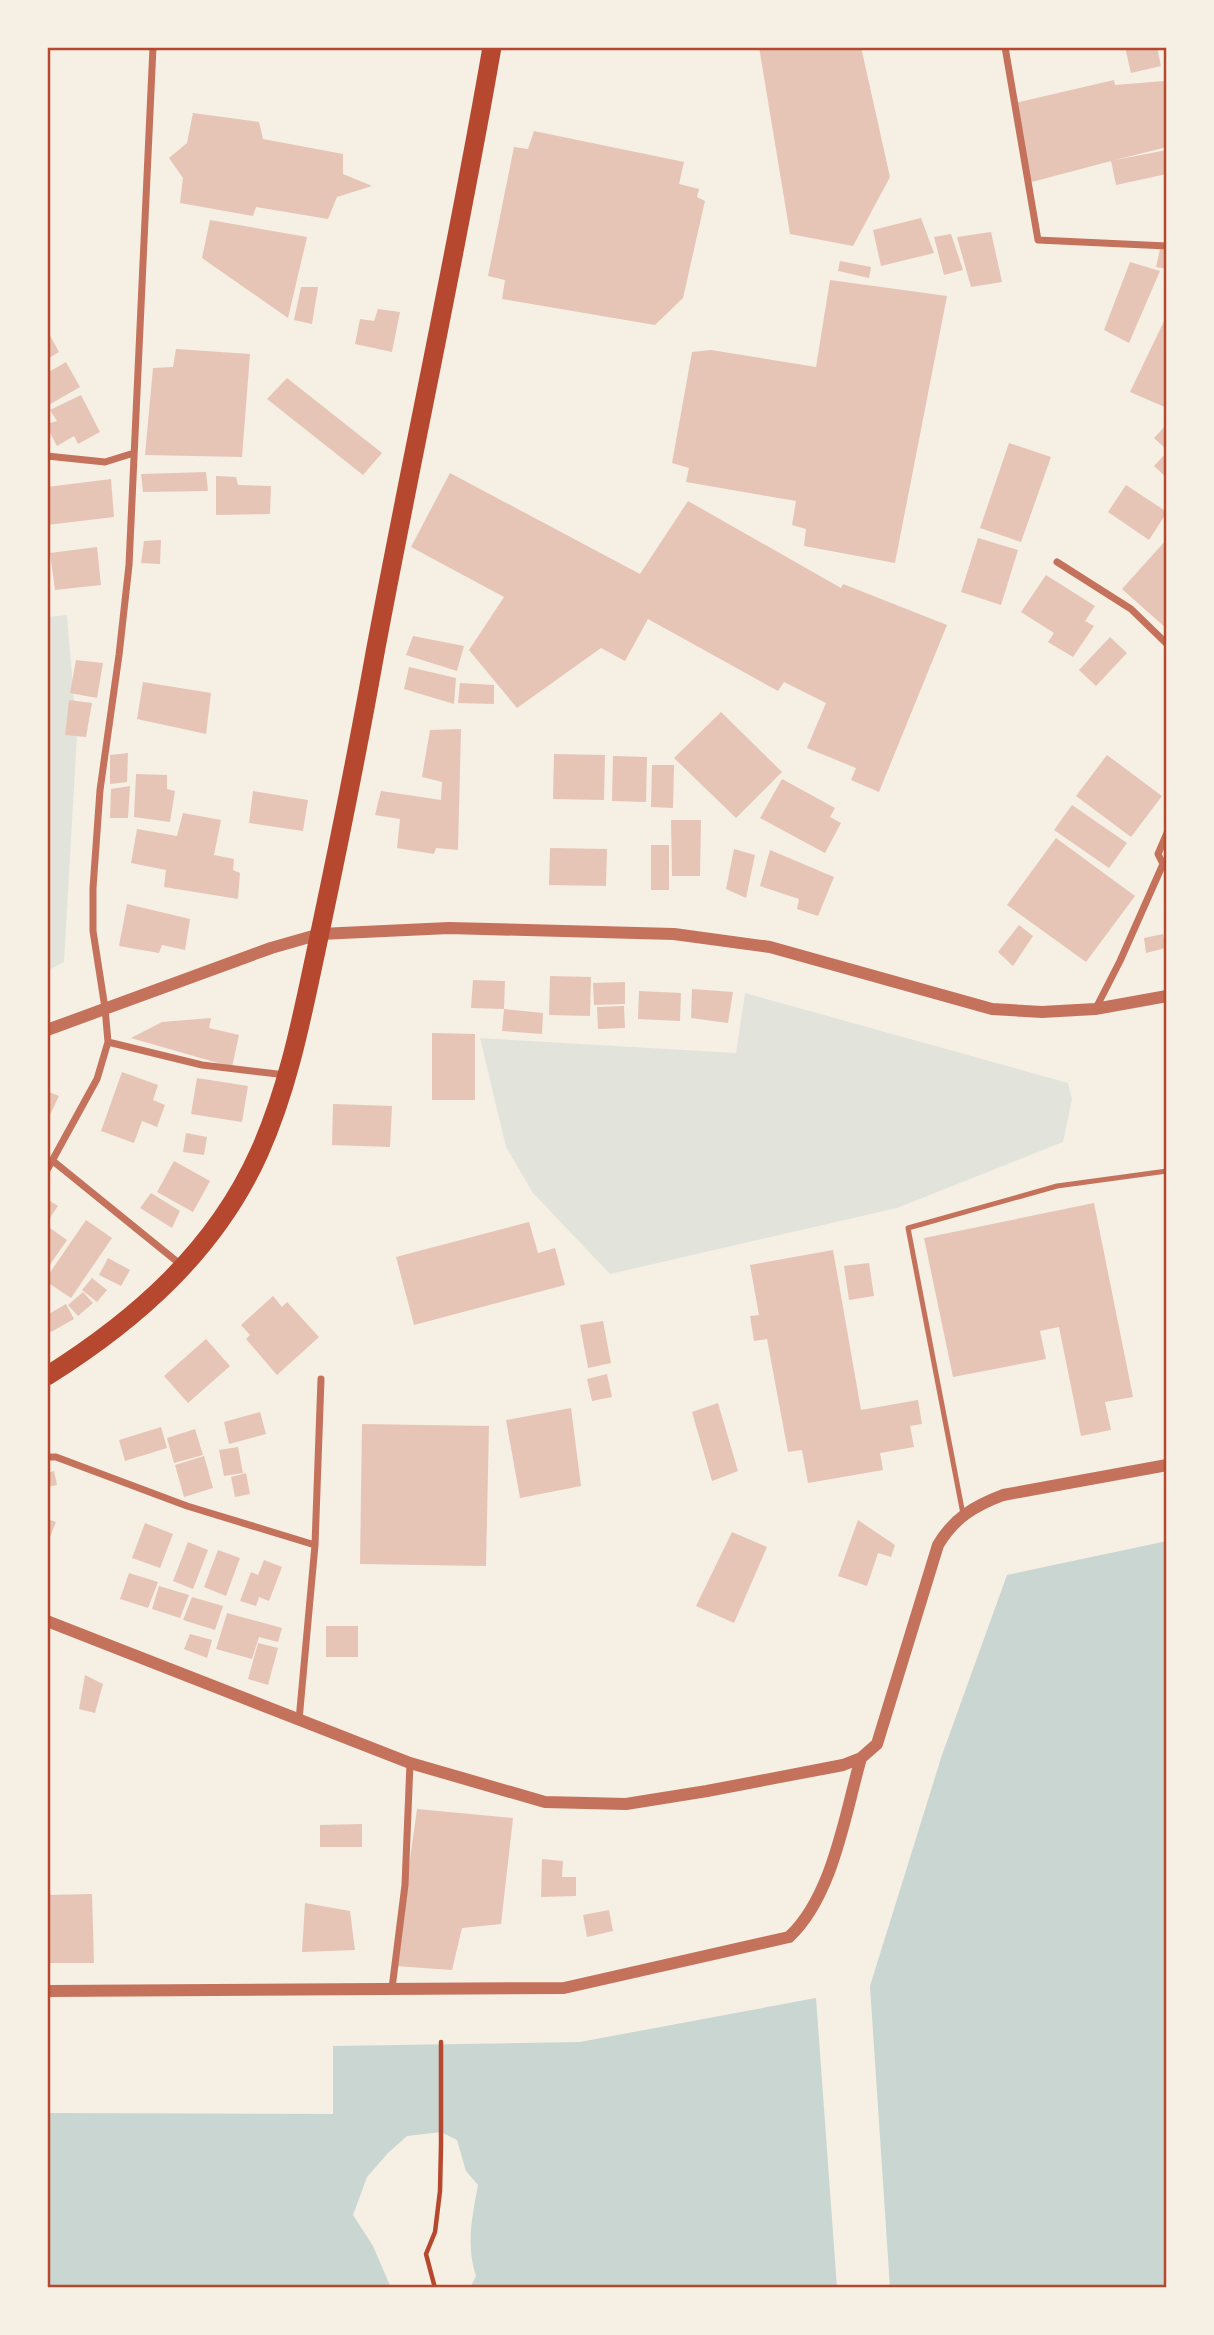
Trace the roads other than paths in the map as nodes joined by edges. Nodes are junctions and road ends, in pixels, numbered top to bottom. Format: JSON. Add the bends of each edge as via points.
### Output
{"nodes":[{"id":1,"x":153,"y":47,"type":"edge"},
{"id":2,"x":492,"y":47,"type":"edge"},
{"id":3,"x":1005,"y":47,"type":"edge"},
{"id":4,"x":1167,"y":246,"type":"edge"},
{"id":5,"x":134,"y":453,"type":"junction"},
{"id":6,"x":47,"y":456,"type":"edge"},
{"id":7,"x":1057,"y":562,"type":"dead end"},
{"id":8,"x":1167,"y":644,"type":"edge"},
{"id":9,"x":1167,"y":833,"type":"edge"},
{"id":10,"x":320,"y":934,"type":"junction"},
{"id":11,"x":1167,"y":996,"type":"edge"},
{"id":12,"x":106,"y":1008,"type":"junction"},
{"id":13,"x":1095,"y":1009,"type":"junction"},
{"id":14,"x":47,"y":1030,"type":"edge"},
{"id":15,"x":108,"y":1042,"type":"junction"},
{"id":16,"x":289,"y":1076,"type":"junction"},
{"id":17,"x":53,"y":1161,"type":"junction"},
{"id":18,"x":47,"y":1170,"type":"edge"},
{"id":19,"x":1167,"y":1171,"type":"edge"},
{"id":20,"x":184,"y":1267,"type":"junction"},
{"id":21,"x":47,"y":1376,"type":"edge"},
{"id":22,"x":321,"y":1379,"type":"dead end"},
{"id":23,"x":47,"y":1457,"type":"edge"},
{"id":24,"x":1167,"y":1465,"type":"edge"},
{"id":25,"x":963,"y":1514,"type":"junction"},
{"id":26,"x":315,"y":1545,"type":"junction"},
{"id":27,"x":47,"y":1621,"type":"edge"},
{"id":28,"x":299,"y":1720,"type":"junction"},
{"id":29,"x":861,"y":1758,"type":"junction"},
{"id":30,"x":410,"y":1763,"type":"junction"},
{"id":31,"x":392,"y":1988,"type":"junction"},
{"id":32,"x":47,"y":1991,"type":"edge"}],
"edges":[{"from":1,"to":5,"type":"street"},
{"from":2,"to":10,"type":"highway"},
{"from":3,"to":4,"type":"street","via":[[1038,240]]},
{"from":5,"to":6,"type":"street","via":[[105,462]]},
{"from":5,"to":12,"type":"street","via":[[129,565],[100,790],[93,888],[93,930]]},
{"from":7,"to":8,"type":"street","via":[[1131,609]]},
{"from":9,"to":13,"type":"street","via":[[1158,854],[1163,864]]},
{"from":10,"to":12,"type":"street"},
{"from":10,"to":13,"type":"street","via":[[449,929],[674,934],[770,947],[992,1009]]},
{"from":10,"to":16,"type":"highway"},
{"from":11,"to":13,"type":"street"},
{"from":12,"to":14,"type":"street"},
{"from":12,"to":15,"type":"street"},
{"from":15,"to":16,"type":"street","via":[[202,1065]]},
{"from":15,"to":17,"type":"street","via":[[97,1079]]},
{"from":16,"to":20,"type":"highway","via":[[258,1155],[222,1220]]},
{"from":17,"to":18,"type":"street"},
{"from":17,"to":20,"type":"street"},
{"from":19,"to":25,"type":"lane","via":[[1057,1186],[908,1228]]},
{"from":20,"to":21,"type":"highway","via":[[139,1311]]},
{"from":22,"to":26,"type":"street"},
{"from":23,"to":26,"type":"street"},
{"from":24,"to":25,"type":"street","via":[[1003,1495]]},
{"from":25,"to":29,"type":"street","via":[[938,1545],[877,1744]]},
{"from":26,"to":28,"type":"street"},
{"from":27,"to":28,"type":"street"},
{"from":28,"to":30,"type":"street"},
{"from":29,"to":30,"type":"street","via":[[626,1804],[545,1802]]},
{"from":29,"to":31,"type":"street","via":[[827,1880],[804,1923],[789,1937],[564,1989]]},
{"from":30,"to":31,"type":"street","via":[[405,1885]]},
{"from":31,"to":32,"type":"street"}]}
